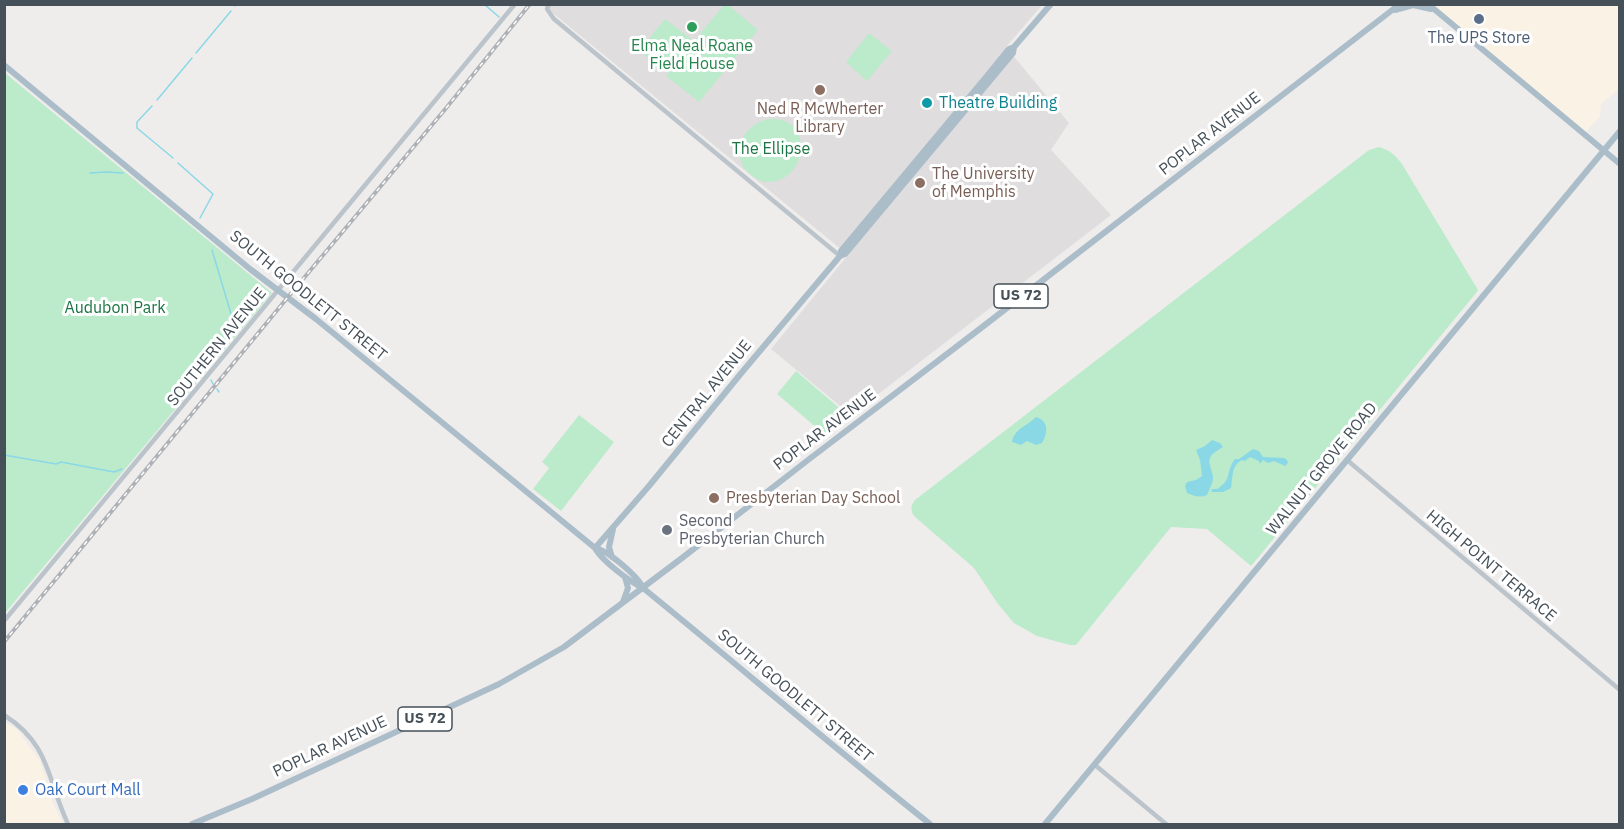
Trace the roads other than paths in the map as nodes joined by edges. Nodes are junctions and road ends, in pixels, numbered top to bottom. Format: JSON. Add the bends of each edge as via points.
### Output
{"nodes":[{"id":1,"x":515,"y":4,"type":"edge"},
{"id":2,"x":1051,"y":4,"type":"edge"},
{"id":3,"x":1400,"y":4,"type":"edge"},
{"id":4,"x":1428,"y":4,"type":"edge"},
{"id":5,"x":548,"y":7,"type":"edge"},
{"id":6,"x":1389,"y":13,"type":"junction"},
{"id":7,"x":1439,"y":13,"type":"junction"},
{"id":8,"x":4,"y":65,"type":"edge"},
{"id":9,"x":1620,"y":131,"type":"edge"},
{"id":10,"x":1603,"y":150,"type":"junction"},
{"id":11,"x":1620,"y":164,"type":"edge"},
{"id":12,"x":840,"y":256,"type":"junction"},
{"id":13,"x":280,"y":290,"type":"junction"},
{"id":14,"x":1347,"y":460,"type":"junction"},
{"id":15,"x":618,"y":521,"type":"junction"},
{"id":16,"x":595,"y":548,"type":"junction"},
{"id":17,"x":613,"y":559,"type":"junction"},
{"id":18,"x":625,"y":576,"type":"junction"},
{"id":19,"x":643,"y":588,"type":"junction"},
{"id":20,"x":622,"y":604,"type":"junction"},
{"id":21,"x":4,"y":621,"type":"edge"},
{"id":22,"x":1620,"y":690,"type":"edge"},
{"id":23,"x":4,"y":715,"type":"edge"},
{"id":24,"x":1095,"y":765,"type":"junction"},
{"id":25,"x":68,"y":825,"type":"edge"},
{"id":26,"x":192,"y":825,"type":"edge"},
{"id":27,"x":930,"y":825,"type":"edge"},
{"id":28,"x":1045,"y":825,"type":"edge"},
{"id":29,"x":1166,"y":825,"type":"edge"}],
"edges":[{"from":1,"to":13,"type":"street","name":"SOUTHERN AVENUE"},
{"from":2,"to":12,"type":"main road","name":"CENTRAL AVENUE"},
{"from":3,"to":6,"type":"main road","name":"POPLAR AVENUE","number":"US 72"},
{"from":4,"to":7,"type":"main road"},
{"from":5,"to":12,"type":"street","via":[[558,23]]},
{"from":6,"to":7,"type":"main road","via":[[1415,5]]},
{"from":6,"to":19,"type":"main road","name":"POPLAR AVENUE","number":"US 72"},
{"from":7,"to":10,"type":"main road"},
{"from":8,"to":13,"type":"main road","name":"SOUTH GOODLETT STREET"},
{"from":9,"to":10,"type":"main road","name":"WALNUT GROVE ROAD"},
{"from":10,"to":11,"type":"main road"},
{"from":10,"to":14,"type":"main road","name":"WALNUT GROVE ROAD"},
{"from":12,"to":15,"type":"main road","name":"CENTRAL AVENUE"},
{"from":13,"to":16,"type":"main road","name":"SOUTH GOODLETT STREET"},
{"from":13,"to":21,"type":"street","name":"SOUTHERN AVENUE"},
{"from":14,"to":22,"type":"street","name":"HIGH POINT TERRACE"},
{"from":14,"to":24,"type":"main road","name":"WALNUT GROVE ROAD"},
{"from":15,"to":16,"type":"main road","name":"CENTRAL AVENUE"},
{"from":15,"to":17,"type":"main road","via":[[609,541]]},
{"from":16,"to":17,"type":"main road","name":"SOUTH GOODLETT STREET"},
{"from":16,"to":18,"type":"main road","name":"SOUTH GOODLETT STREET"},
{"from":17,"to":19,"type":"main road","name":"SOUTH GOODLETT STREET"},
{"from":18,"to":19,"type":"main road","name":"SOUTH GOODLETT STREET"},
{"from":18,"to":20,"type":"main road","via":[[628,588]]},
{"from":19,"to":20,"type":"main road","name":"POPLAR AVENUE","number":"US 72"},
{"from":19,"to":27,"type":"main road","name":"SOUTH GOODLETT STREET"},
{"from":20,"to":26,"type":"main road","name":"POPLAR AVENUE","number":"US 72","via":[[562,648],[499,684]]},
{"from":23,"to":25,"type":"street","via":[[39,748]]},
{"from":24,"to":28,"type":"main road","name":"WALNUT GROVE ROAD"},
{"from":24,"to":29,"type":"street"}]}
